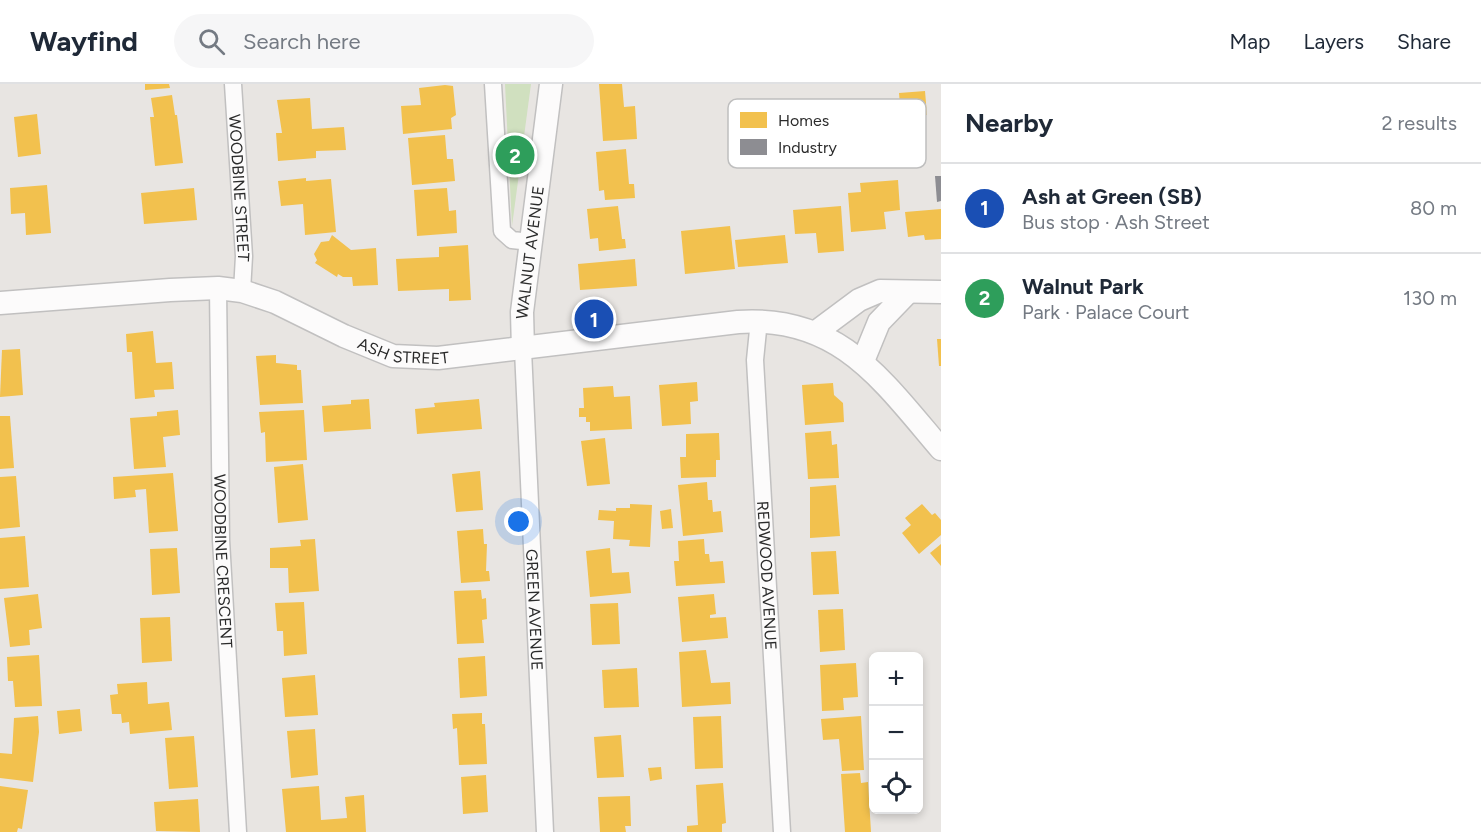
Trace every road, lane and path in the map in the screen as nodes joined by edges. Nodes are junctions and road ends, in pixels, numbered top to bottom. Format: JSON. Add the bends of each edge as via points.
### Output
{"nodes":[{"id":1,"x":232,"y":84,"type":"edge"},
{"id":2,"x":493,"y":84,"type":"edge"},
{"id":3,"x":551,"y":84,"type":"edge"},
{"id":4,"x":531,"y":242,"type":"junction"},
{"id":5,"x":218,"y":288,"type":"junction"},
{"id":6,"x":242,"y":291,"type":"junction"},
{"id":7,"x":941,"y":292,"type":"edge"},
{"id":8,"x":907,"y":293,"type":"junction"},
{"id":9,"x":0,"y":303,"type":"edge"},
{"id":10,"x":759,"y":320,"type":"junction"},
{"id":11,"x":816,"y":332,"type":"junction"},
{"id":12,"x":523,"y":350,"type":"junction"},
{"id":13,"x":863,"y":361,"type":"junction"},
{"id":14,"x":941,"y":449,"type":"edge"},
{"id":15,"x":238,"y":832,"type":"edge"},
{"id":16,"x":545,"y":832,"type":"edge"},
{"id":17,"x":782,"y":832,"type":"edge"}],
"edges":[{"from":1,"to":6,"type":"street","name":"WOODBINE STREET","via":[[244,256]]},
{"from":2,"to":4,"type":"street","via":[[502,231],[512,240]]},
{"from":3,"to":4,"type":"main road","name":"WALNUT AVENUE"},
{"from":4,"to":12,"type":"main road","name":"WALNUT AVENUE","via":[[522,312]]},
{"from":5,"to":6,"type":"main road","name":"ASH STREET"},
{"from":5,"to":9,"type":"main road","name":"ASH STREET"},
{"from":5,"to":15,"type":"street","name":"WOODBINE CRESCENT","via":[[221,540]]},
{"from":6,"to":12,"type":"main road","name":"ASH STREET","via":[[393,356],[438,358]]},
{"from":7,"to":8,"type":"main road"},
{"from":8,"to":11,"type":"main road","via":[[880,291],[858,300]]},
{"from":8,"to":13,"type":"main road","via":[[879,322]]},
{"from":10,"to":11,"type":"main road","name":"ASH STREET"},
{"from":10,"to":12,"type":"main road","name":"ASH STREET"},
{"from":10,"to":17,"type":"street","name":"REDWOOD AVENUE","via":[[755,360]]},
{"from":11,"to":13,"type":"main road","name":"ASH STREET"},
{"from":12,"to":16,"type":"street","name":"GREEN AVENUE"},
{"from":13,"to":14,"type":"main road","name":"ASH STREET"}]}
